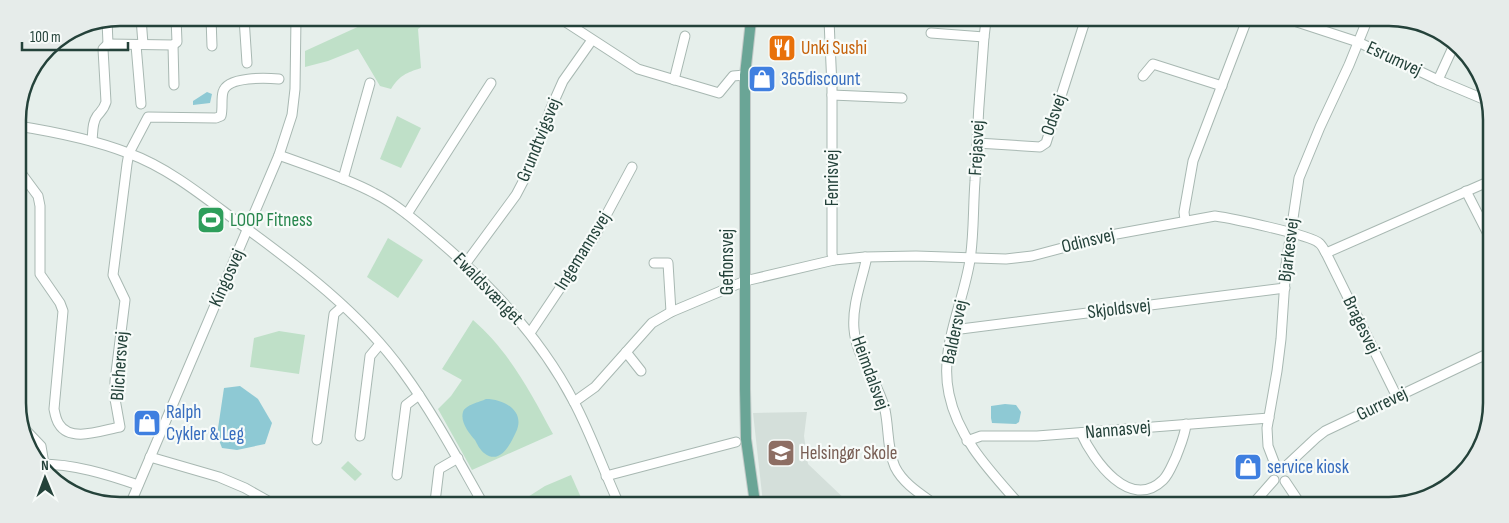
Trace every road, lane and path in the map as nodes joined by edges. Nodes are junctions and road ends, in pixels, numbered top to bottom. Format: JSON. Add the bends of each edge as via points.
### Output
{"nodes":[{"id":1,"x":140,"y":26,"type":"edge"},
{"id":2,"x":176,"y":26,"type":"edge"},
{"id":3,"x":211,"y":26,"type":"edge"},
{"id":4,"x":245,"y":26,"type":"edge"},
{"id":5,"x":296,"y":26,"type":"edge"},
{"id":6,"x":571,"y":26,"type":"edge"},
{"id":7,"x":750,"y":26,"type":"edge"},
{"id":8,"x":830,"y":26,"type":"edge"},
{"id":9,"x":985,"y":26,"type":"edge"},
{"id":10,"x":1084,"y":26,"type":"edge"},
{"id":11,"x":1244,"y":26,"type":"edge"},
{"id":12,"x":1309,"y":26,"type":"edge"},
{"id":13,"x":1365,"y":26,"type":"edge"},
{"id":14,"x":107,"y":27,"type":"edge"},
{"id":15,"x":931,"y":33,"type":"dead end"},
{"id":16,"x":685,"y":36,"type":"dead end"},
{"id":17,"x":984,"y":38,"type":"junction"},
{"id":18,"x":592,"y":40,"type":"junction"},
{"id":19,"x":1358,"y":42,"type":"junction"},
{"id":20,"x":108,"y":44,"type":"junction"},
{"id":21,"x":139,"y":45,"type":"junction"},
{"id":22,"x":173,"y":45,"type":"junction"},
{"id":23,"x":212,"y":46,"type":"dead end"},
{"id":24,"x":1451,"y":51,"type":"edge"},
{"id":25,"x":247,"y":63,"type":"dead end"},
{"id":26,"x":745,"y":75,"type":"junction"},
{"id":27,"x":1143,"y":76,"type":"dead end"},
{"id":28,"x":279,"y":79,"type":"dead end"},
{"id":29,"x":674,"y":80,"type":"junction"},
{"id":30,"x":1438,"y":80,"type":"junction"},
{"id":31,"x":370,"y":83,"type":"dead end"},
{"id":32,"x":491,"y":83,"type":"dead end"},
{"id":33,"x":174,"y":85,"type":"dead end"},
{"id":34,"x":1222,"y":86,"type":"junction"},
{"id":35,"x":832,"y":96,"type":"junction"},
{"id":36,"x":902,"y":98,"type":"dead end"},
{"id":37,"x":1480,"y":98,"type":"edge"},
{"id":38,"x":141,"y":104,"type":"dead end"},
{"id":39,"x":26,"y":127,"type":"edge"},
{"id":40,"x":92,"y":141,"type":"junction"},
{"id":41,"x":977,"y":144,"type":"junction"},
{"id":42,"x":129,"y":153,"type":"junction"},
{"id":43,"x":279,"y":155,"type":"junction"},
{"id":44,"x":632,"y":168,"type":"dead end"},
{"id":45,"x":343,"y":179,"type":"junction"},
{"id":46,"x":26,"y":180,"type":"edge"},
{"id":47,"x":1483,"y":184,"type":"edge"},
{"id":48,"x":1466,"y":191,"type":"junction"},
{"id":49,"x":407,"y":214,"type":"junction"},
{"id":50,"x":1185,"y":220,"type":"junction"},
{"id":51,"x":1483,"y":224,"type":"edge"},
{"id":52,"x":248,"y":229,"type":"junction"},
{"id":53,"x":1291,"y":233,"type":"junction"},
{"id":54,"x":1326,"y":253,"type":"junction"},
{"id":55,"x":865,"y":257,"type":"junction"},
{"id":56,"x":970,"y":259,"type":"junction"},
{"id":57,"x":834,"y":260,"type":"junction"},
{"id":58,"x":466,"y":263,"type":"junction"},
{"id":59,"x":654,"y":263,"type":"dead end"},
{"id":60,"x":745,"y":281,"type":"junction"},
{"id":61,"x":1285,"y":288,"type":"junction"},
{"id":62,"x":342,"y":306,"type":"junction"},
{"id":63,"x":671,"y":312,"type":"junction"},
{"id":64,"x":953,"y":330,"type":"junction"},
{"id":65,"x":530,"y":333,"type":"junction"},
{"id":66,"x":380,"y":344,"type":"junction"},
{"id":67,"x":626,"y":352,"type":"junction"},
{"id":68,"x":1483,"y":356,"type":"edge"},
{"id":69,"x":641,"y":371,"type":"dead end"},
{"id":70,"x":419,"y":395,"type":"junction"},
{"id":71,"x":1397,"y":397,"type":"junction"},
{"id":72,"x":574,"y":402,"type":"junction"},
{"id":73,"x":1269,"y":418,"type":"junction"},
{"id":74,"x":1186,"y":424,"type":"junction"},
{"id":75,"x":1080,"y":433,"type":"junction"},
{"id":76,"x":32,"y":436,"type":"edge"},
{"id":77,"x":360,"y":436,"type":"dead end"},
{"id":78,"x":317,"y":440,"type":"dead end"},
{"id":79,"x":968,"y":441,"type":"junction"},
{"id":80,"x":736,"y":442,"type":"dead end"},
{"id":81,"x":41,"y":453,"type":"edge"},
{"id":82,"x":150,"y":457,"type":"junction"},
{"id":83,"x":458,"y":458,"type":"junction"},
{"id":84,"x":1280,"y":467,"type":"junction"},
{"id":85,"x":70,"y":468,"type":"edge"},
{"id":86,"x":397,"y":476,"type":"dead end"},
{"id":87,"x":606,"y":476,"type":"junction"},
{"id":88,"x":1274,"y":480,"type":"junction"},
{"id":89,"x":1285,"y":481,"type":"junction"},
{"id":90,"x":138,"y":485,"type":"junction"},
{"id":91,"x":133,"y":497,"type":"edge"},
{"id":92,"x":261,"y":497,"type":"edge"},
{"id":93,"x":436,"y":497,"type":"edge"},
{"id":94,"x":479,"y":497,"type":"edge"},
{"id":95,"x":616,"y":497,"type":"edge"},
{"id":96,"x":754,"y":497,"type":"edge"},
{"id":97,"x":924,"y":497,"type":"edge"},
{"id":98,"x":1013,"y":497,"type":"edge"},
{"id":99,"x":1259,"y":497,"type":"edge"},
{"id":100,"x":1296,"y":497,"type":"edge"}],
"edges":[{"from":1,"to":21,"type":"street"},
{"from":2,"to":22,"type":"street","via":[[177,42]]},
{"from":3,"to":23,"type":"street"},
{"from":4,"to":25,"type":"street"},
{"from":5,"to":43,"type":"street","name":"Kingosvej","via":[[292,115]]},
{"from":6,"to":18,"type":"street"},
{"from":7,"to":26,"type":"main road","name":"Gefionsvej"},
{"from":8,"to":35,"type":"street","name":"Fenrisvej"},
{"from":9,"to":17,"type":"street","name":"Frejasvej"},
{"from":10,"to":41,"type":"street","name":"Odsvej","via":[[1046,143],[1040,146]]},
{"from":11,"to":34,"type":"street"},
{"from":12,"to":19,"type":"street","name":"Esrumvej"},
{"from":13,"to":19,"type":"street","name":"Bjarkesvej"},
{"from":14,"to":20,"type":"street"},
{"from":15,"to":17,"type":"street"},
{"from":16,"to":29,"type":"street"},
{"from":17,"to":41,"type":"street","name":"Frejasvej"},
{"from":18,"to":29,"type":"street","via":[[638,70]]},
{"from":18,"to":58,"type":"street","name":"Grundtvigsvej","via":[[563,81],[516,195]]},
{"from":19,"to":30,"type":"street","name":"Esrumvej"},
{"from":19,"to":53,"type":"street","name":"Bjarkesvej","via":[[1299,178]]},
{"from":20,"to":21,"type":"street"},
{"from":20,"to":40,"type":"street","via":[[103,49],[106,102],[94,123]]},
{"from":21,"to":22,"type":"street"},
{"from":21,"to":38,"type":"street"},
{"from":22,"to":33,"type":"street"},
{"from":24,"to":30,"type":"street"},
{"from":26,"to":29,"type":"street","via":[[733,76],[719,93]]},
{"from":26,"to":60,"type":"main road","name":"Gefionsvej"},
{"from":27,"to":34,"type":"street","via":[[1153,64]]},
{"from":28,"to":42,"type":"street","via":[[250,78],[227,86],[223,91],[221,116],[216,118],[148,118]]},
{"from":30,"to":37,"type":"street","name":"Esrumvej"},
{"from":31,"to":45,"type":"street"},
{"from":32,"to":49,"type":"street"},
{"from":34,"to":50,"type":"street","via":[[1193,161]]},
{"from":35,"to":36,"type":"street"},
{"from":35,"to":57,"type":"street","name":"Fenrisvej"},
{"from":39,"to":40,"type":"street"},
{"from":40,"to":42,"type":"street"},
{"from":41,"to":56,"type":"street","name":"Frejasvej"},
{"from":42,"to":46,"type":"street","name":"Blichersvej","via":[[113,275],[125,300],[115,381],[120,427],[83,434],[70,433],[57,423],[54,409],[63,311],[40,274],[40,206],[38,196]]},
{"from":42,"to":52,"type":"street","via":[[189,185]]},
{"from":43,"to":45,"type":"street","name":"Ewaldsvænget"},
{"from":43,"to":52,"type":"street","name":"Kingosvej"},
{"from":44,"to":65,"type":"street","name":"Ingemannsvej","via":[[595,236]]},
{"from":45,"to":49,"type":"street","name":"Ewaldsvænget","via":[[375,193]]},
{"from":47,"to":48,"type":"street"},
{"from":48,"to":51,"type":"street"},
{"from":48,"to":54,"type":"street"},
{"from":49,"to":58,"type":"street","name":"Ewaldsvænget"},
{"from":50,"to":53,"type":"street","name":"Odinsvej","via":[[1215,216]]},
{"from":50,"to":56,"type":"street","name":"Odinsvej","via":[[1032,256]]},
{"from":52,"to":62,"type":"street"},
{"from":52,"to":82,"type":"street","name":"Kingosvej"},
{"from":53,"to":54,"type":"street","name":"Odinsvej","via":[[1318,242]]},
{"from":53,"to":61,"type":"street","name":"Bjarkesvej"},
{"from":54,"to":71,"type":"street","name":"Bragesvej"},
{"from":55,"to":56,"type":"street","name":"Odinsvej"},
{"from":55,"to":57,"type":"street","name":"Odinsvej"},
{"from":55,"to":97,"type":"street","name":"Heimdalsvej","via":[[853,313],[858,349],[881,397],[896,468],[906,482]]},
{"from":56,"to":64,"type":"street","name":"Baldersvej"},
{"from":57,"to":60,"type":"street","name":"Odinsvej"},
{"from":58,"to":65,"type":"street","name":"Ewaldsvænget"},
{"from":59,"to":63,"type":"street","via":[[668,263]]},
{"from":60,"to":63,"type":"street","name":"Odinsvej"},
{"from":60,"to":96,"type":"main road","name":"Gefionsvej","via":[[746,439]]},
{"from":61,"to":64,"type":"street","name":"Skjoldsvej"},
{"from":61,"to":73,"type":"street","name":"Bjarkesvej"},
{"from":62,"to":66,"type":"street"},
{"from":62,"to":78,"type":"street","via":[[334,314]]},
{"from":63,"to":67,"type":"street","name":"Odinsvej","via":[[652,323]]},
{"from":64,"to":79,"type":"street","name":"Baldersvej","via":[[946,371],[948,392],[958,424]]},
{"from":65,"to":72,"type":"street","name":"Ewaldsvænget"},
{"from":66,"to":70,"type":"street"},
{"from":66,"to":77,"type":"street","via":[[370,356]]},
{"from":67,"to":69,"type":"street"},
{"from":67,"to":72,"type":"street","name":"Odinsvej","via":[[595,387]]},
{"from":68,"to":71,"type":"street","name":"Gurrevej"},
{"from":70,"to":83,"type":"street"},
{"from":70,"to":86,"type":"street","via":[[406,405]]},
{"from":71,"to":84,"type":"street","name":"Gurrevej","via":[[1326,431]]},
{"from":72,"to":87,"type":"street","name":"Ewaldsvænget"},
{"from":73,"to":74,"type":"street","name":"Nannasvej"},
{"from":73,"to":84,"type":"street","name":"Bjarkesvej","via":[[1267,438],[1271,457]]},
{"from":74,"to":75,"type":"street","name":"Nannasvej"},
{"from":74,"to":75,"type":"street","via":[[1169,472],[1155,486],[1144,489],[1122,486],[1111,478]]},
{"from":75,"to":79,"type":"street","name":"Nannasvej","via":[[981,436]]},
{"from":76,"to":81,"type":"street","via":[[41,446]]},
{"from":79,"to":98,"type":"street","name":"Baldersvej"},
{"from":80,"to":87,"type":"street"},
{"from":82,"to":90,"type":"street","name":"Kingosvej"},
{"from":82,"to":92,"type":"street","via":[[219,477]]},
{"from":83,"to":93,"type":"street","via":[[439,469]]},
{"from":83,"to":94,"type":"street"},
{"from":84,"to":88,"type":"street","via":[[1272,473]]},
{"from":84,"to":89,"type":"street","via":[[1288,475]]},
{"from":85,"to":90,"type":"street"},
{"from":87,"to":95,"type":"street","name":"Ewaldsvænget"},
{"from":88,"to":89,"type":"street"},
{"from":88,"to":99,"type":"street"},
{"from":89,"to":100,"type":"street"},
{"from":90,"to":91,"type":"street","name":"Kingosvej"}]}
